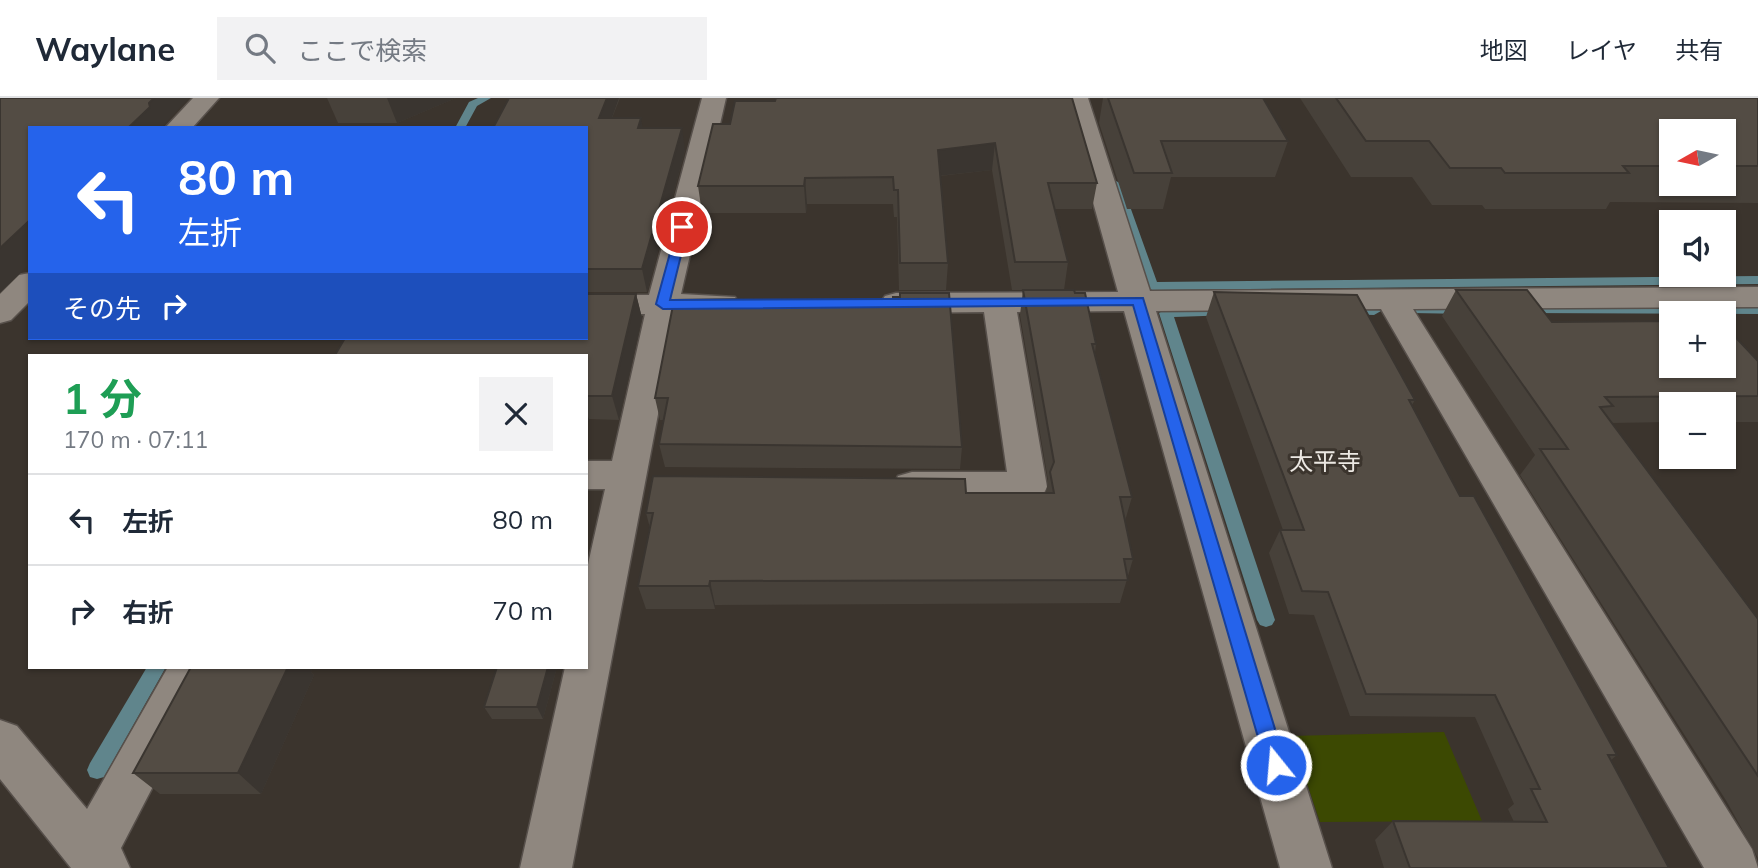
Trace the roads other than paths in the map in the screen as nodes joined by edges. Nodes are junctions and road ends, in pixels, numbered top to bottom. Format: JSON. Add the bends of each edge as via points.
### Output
{"nodes":[{"id":1,"x":207,"y":98,"type":"edge"},
{"id":2,"x":714,"y":98,"type":"edge"},
{"id":3,"x":1076,"y":98,"type":"edge"},
{"id":4,"x":180,"y":126,"type":"edge"},
{"id":5,"x":28,"y":284,"type":"edge"},
{"id":6,"x":1758,"y":297,"type":"edge"},
{"id":7,"x":1391,"y":299,"type":"junction"},
{"id":8,"x":1138,"y":301,"type":"junction"},
{"id":9,"x":999,"y":302,"type":"junction"},
{"id":10,"x":873,"y":303,"type":"edge"},
{"id":11,"x":663,"y":304,"type":"junction"},
{"id":12,"x":761,"y":304,"type":"edge"},
{"id":13,"x":588,"y":305,"type":"edge"},
{"id":14,"x":9,"y":307,"type":"edge"},
{"id":15,"x":588,"y":475,"type":"edge"},
{"id":16,"x":626,"y":479,"type":"junction"},
{"id":17,"x":668,"y":484,"type":"edge"},
{"id":18,"x":875,"y":485,"type":"edge"},
{"id":19,"x":588,"y":664,"type":"edge"},
{"id":20,"x":190,"y":669,"type":"edge"},
{"id":21,"x":587,"y":669,"type":"edge"},
{"id":22,"x":0,"y":742,"type":"edge"},
{"id":23,"x":98,"y":860,"type":"edge"},
{"id":24,"x":546,"y":868,"type":"edge"},
{"id":25,"x":1306,"y":868,"type":"edge"},
{"id":26,"x":1733,"y":868,"type":"edge"}],
"edges":[{"from":1,"to":4,"type":"street"},
{"from":2,"to":11,"type":"street"},
{"from":3,"to":8,"type":"street"},
{"from":5,"to":14,"type":"street"},
{"from":6,"to":7,"type":"street"},
{"from":7,"to":8,"type":"street"},
{"from":7,"to":26,"type":"street"},
{"from":8,"to":9,"type":"street"},
{"from":8,"to":25,"type":"street"},
{"from":9,"to":10,"type":"street"},
{"from":9,"to":18,"type":"street","via":[[1028,487]]},
{"from":11,"to":12,"type":"street"},
{"from":11,"to":13,"type":"street"},
{"from":11,"to":16,"type":"street"},
{"from":15,"to":16,"type":"street"},
{"from":16,"to":17,"type":"street"},
{"from":16,"to":19,"type":"street"},
{"from":20,"to":23,"type":"street"},
{"from":21,"to":24,"type":"street"},
{"from":22,"to":23,"type":"street"}]}
